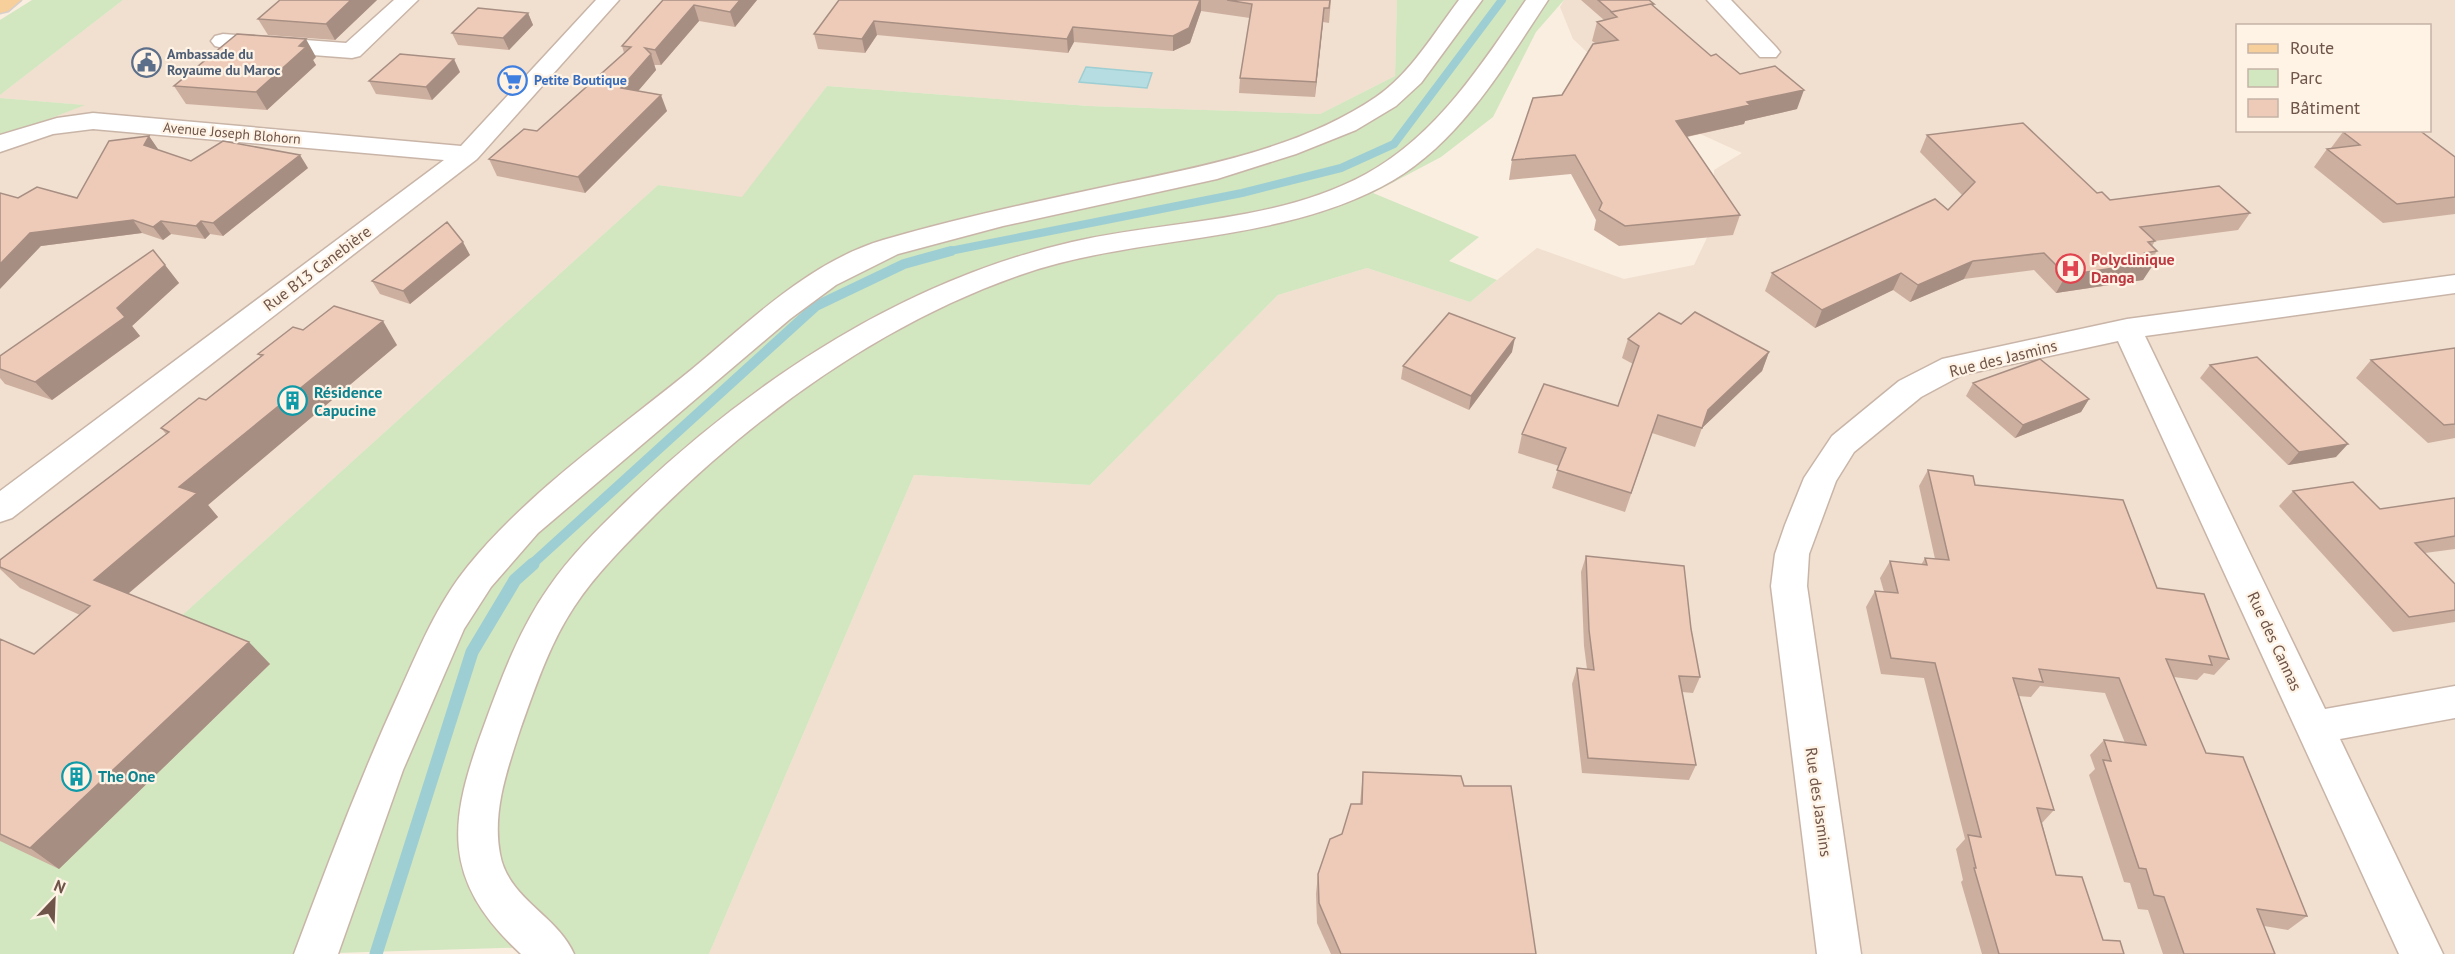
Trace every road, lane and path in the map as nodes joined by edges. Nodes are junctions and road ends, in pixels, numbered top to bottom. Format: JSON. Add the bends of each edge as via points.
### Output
{"nodes":[{"id":1,"x":10,"y":0,"type":"edge"},
{"id":2,"x":407,"y":0,"type":"edge"},
{"id":3,"x":609,"y":0,"type":"edge"},
{"id":4,"x":1471,"y":0,"type":"edge"},
{"id":5,"x":1537,"y":0,"type":"edge"},
{"id":6,"x":1719,"y":0,"type":"edge"},
{"id":7,"x":0,"y":6,"type":"edge"},
{"id":8,"x":223,"y":41,"type":"dead end"},
{"id":9,"x":1768,"y":52,"type":"dead end"},
{"id":10,"x":0,"y":144,"type":"edge"},
{"id":11,"x":468,"y":154,"type":"junction"},
{"id":12,"x":2455,"y":284,"type":"edge"},
{"id":13,"x":2127,"y":329,"type":"junction"},
{"id":14,"x":0,"y":509,"type":"edge"},
{"id":15,"x":2455,"y":702,"type":"edge"},
{"id":16,"x":2315,"y":727,"type":"junction"},
{"id":17,"x":316,"y":954,"type":"edge"},
{"id":18,"x":552,"y":954,"type":"edge"},
{"id":19,"x":1839,"y":954,"type":"edge"},
{"id":20,"x":2421,"y":954,"type":"edge"}],
"edges":[{"from":1,"to":7,"type":"main road"},
{"from":2,"to":8,"type":"street","via":[[352,51]]},
{"from":3,"to":11,"type":"street","name":"Rue B13 Canebière"},
{"from":4,"to":17,"type":"street","via":[[1412,78],[1387,101],[1347,126],[1208,173],[1000,218],[888,248],[826,278],[780,312],[526,524],[479,577],[449,622],[383,770]]},
{"from":5,"to":18,"type":"street","via":[[1462,108],[1410,159],[1371,182],[1287,211],[1070,251],[985,277],[883,324],[779,393],[672,476],[585,565],[559,601],[517,685],[478,807],[475,844],[488,881],[500,902]]},
{"from":6,"to":9,"type":"street"},
{"from":10,"to":11,"type":"street","name":"Avenue Joseph Blohorn","via":[[36,129],[93,121]]},
{"from":11,"to":14,"type":"street","name":"Rue B13 Canebière"},
{"from":12,"to":13,"type":"street","name":"Rue des Jasmins"},
{"from":13,"to":16,"type":"street","name":"Rue des Cannas"},
{"from":13,"to":19,"type":"street","name":"Rue des Jasmins","via":[[1953,366],[1910,389],[1875,416],[1843,444],[1821,478],[1792,554],[1789,586]]},
{"from":15,"to":16,"type":"street"},
{"from":16,"to":20,"type":"street","name":"Rue des Cannas"}]}
